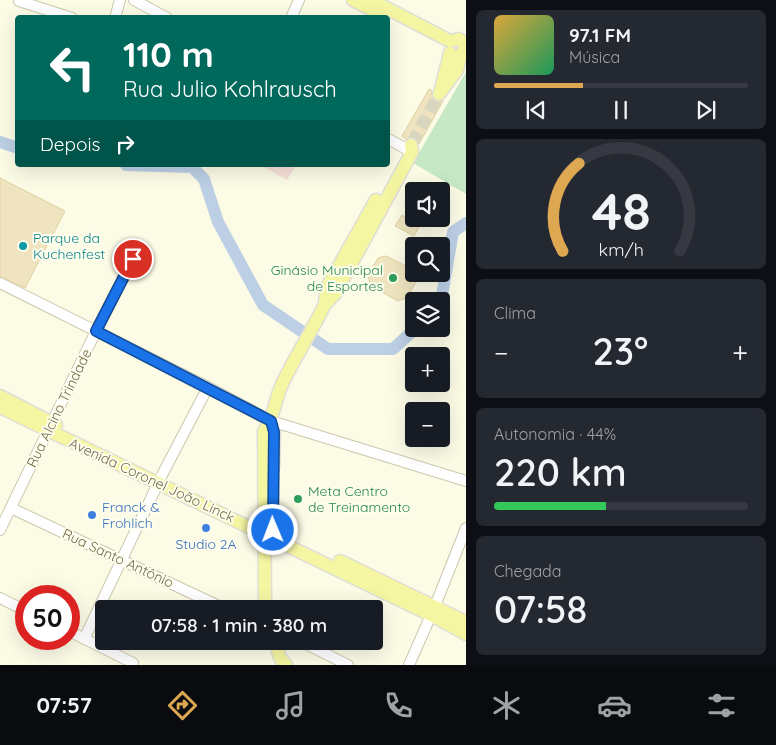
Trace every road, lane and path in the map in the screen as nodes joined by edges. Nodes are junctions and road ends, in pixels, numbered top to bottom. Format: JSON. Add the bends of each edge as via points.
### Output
{"nodes":[{"id":1,"x":120,"y":0,"type":"edge"},
{"id":2,"x":134,"y":0,"type":"edge"},
{"id":3,"x":299,"y":0,"type":"edge"},
{"id":4,"x":353,"y":0,"type":"edge"},
{"id":5,"x":372,"y":0,"type":"edge"},
{"id":6,"x":19,"y":1,"type":"edge"},
{"id":7,"x":63,"y":15,"type":"edge"},
{"id":8,"x":116,"y":15,"type":"edge"},
{"id":9,"x":162,"y":15,"type":"edge"},
{"id":10,"x":292,"y":15,"type":"edge"},
{"id":11,"x":381,"y":15,"type":"edge"},
{"id":12,"x":390,"y":19,"type":"edge"},
{"id":13,"x":458,"y":47,"type":"edge"},
{"id":14,"x":440,"y":93,"type":"tunnel mouth"},
{"id":15,"x":390,"y":139,"type":"edge"},
{"id":16,"x":410,"y":147,"type":"joint"},
{"id":17,"x":133,"y":259,"type":"dead end"},
{"id":18,"x":0,"y":284,"type":"edge"},
{"id":19,"x":96,"y":331,"type":"junction"},
{"id":20,"x":208,"y":387,"type":"junction"},
{"id":21,"x":0,"y":396,"type":"edge"},
{"id":22,"x":0,"y":407,"type":"edge"},
{"id":23,"x":271,"y":421,"type":"junction"},
{"id":24,"x":50,"y":427,"type":"junction"},
{"id":25,"x":161,"y":479,"type":"junction"},
{"id":26,"x":466,"y":481,"type":"edge"},
{"id":27,"x":11,"y":508,"type":"junction"},
{"id":28,"x":466,"y":528,"type":"edge"},
{"id":29,"x":0,"y":530,"type":"edge"},
{"id":30,"x":269,"y":532,"type":"junction"},
{"id":31,"x":122,"y":559,"type":"junction"},
{"id":32,"x":269,"y":586,"type":"junction"},
{"id":33,"x":0,"y":598,"type":"edge"},
{"id":34,"x":206,"y":600,"type":"edge"},
{"id":35,"x":267,"y":600,"type":"edge"},
{"id":36,"x":271,"y":600,"type":"edge"},
{"id":37,"x":15,"y":606,"type":"edge"},
{"id":38,"x":433,"y":610,"type":"junction"},
{"id":39,"x":466,"y":622,"type":"edge"},
{"id":40,"x":466,"y":634,"type":"edge"},
{"id":41,"x":80,"y":636,"type":"edge"},
{"id":42,"x":84,"y":638,"type":"junction"},
{"id":43,"x":270,"y":650,"type":"edge"},
{"id":44,"x":278,"y":650,"type":"edge"},
{"id":45,"x":318,"y":650,"type":"edge"},
{"id":46,"x":133,"y":663,"type":"dead end"},
{"id":47,"x":275,"y":665,"type":"edge"},
{"id":48,"x":285,"y":665,"type":"edge"},
{"id":49,"x":348,"y":665,"type":"edge"},
{"id":50,"x":409,"y":665,"type":"edge"}],
"edges":[{"from":1,"to":8,"type":"street"},
{"from":2,"to":9,"type":"street"},
{"from":3,"to":10,"type":"street"},
{"from":4,"to":11,"type":"main road"},
{"from":5,"to":13,"type":"main road"},
{"from":6,"to":7,"type":"street"},
{"from":12,"to":13,"type":"main road"},
{"from":13,"to":14,"type":"main road"},
{"from":15,"to":16,"type":"street"},
{"from":16,"to":23,"type":"main road","via":[[362,236],[336,294],[325,304],[297,356],[276,399]]},
{"from":17,"to":19,"type":"street","name":"Rua Alcino Trindade"},
{"from":18,"to":19,"type":"street"},
{"from":19,"to":20,"type":"street"},
{"from":19,"to":24,"type":"street","name":"Rua Alcino Trindade"},
{"from":20,"to":23,"type":"street"},
{"from":20,"to":25,"type":"street"},
{"from":21,"to":24,"type":"main road","name":"Avenida Coronel João Linck"},
{"from":22,"to":24,"type":"main road","name":"Avenida Coronel João Linck"},
{"from":23,"to":26,"type":"street"},
{"from":23,"to":30,"type":"main road","via":[[264,431],[269,479]]},
{"from":24,"to":25,"type":"main road","name":"Avenida Coronel João Linck"},
{"from":24,"to":27,"type":"street","name":"Rua Alcino Trindade"},
{"from":25,"to":30,"type":"main road","name":"Avenida Coronel João Linck"},
{"from":25,"to":31,"type":"street"},
{"from":27,"to":29,"type":"street","name":"Rua Alcino Trindade"},
{"from":27,"to":31,"type":"street","name":"Rua Santo Antônio"},
{"from":28,"to":38,"type":"street"},
{"from":30,"to":32,"type":"main road"},
{"from":30,"to":38,"type":"main road","name":"Avenida Coronel João Linck"},
{"from":31,"to":34,"type":"street","name":"Rua Santo Antônio"},
{"from":31,"to":42,"type":"street"},
{"from":32,"to":35,"type":"main road"},
{"from":32,"to":36,"type":"main road"},
{"from":33,"to":37,"type":"street"},
{"from":38,"to":39,"type":"main road","name":"Avenida Coronel João Linck"},
{"from":38,"to":40,"type":"main road","name":"Avenida Coronel João Linck"},
{"from":38,"to":50,"type":"street"},
{"from":41,"to":42,"type":"street"},
{"from":42,"to":46,"type":"street"},
{"from":43,"to":47,"type":"main road"},
{"from":44,"to":48,"type":"main road"},
{"from":45,"to":49,"type":"street"}]}
